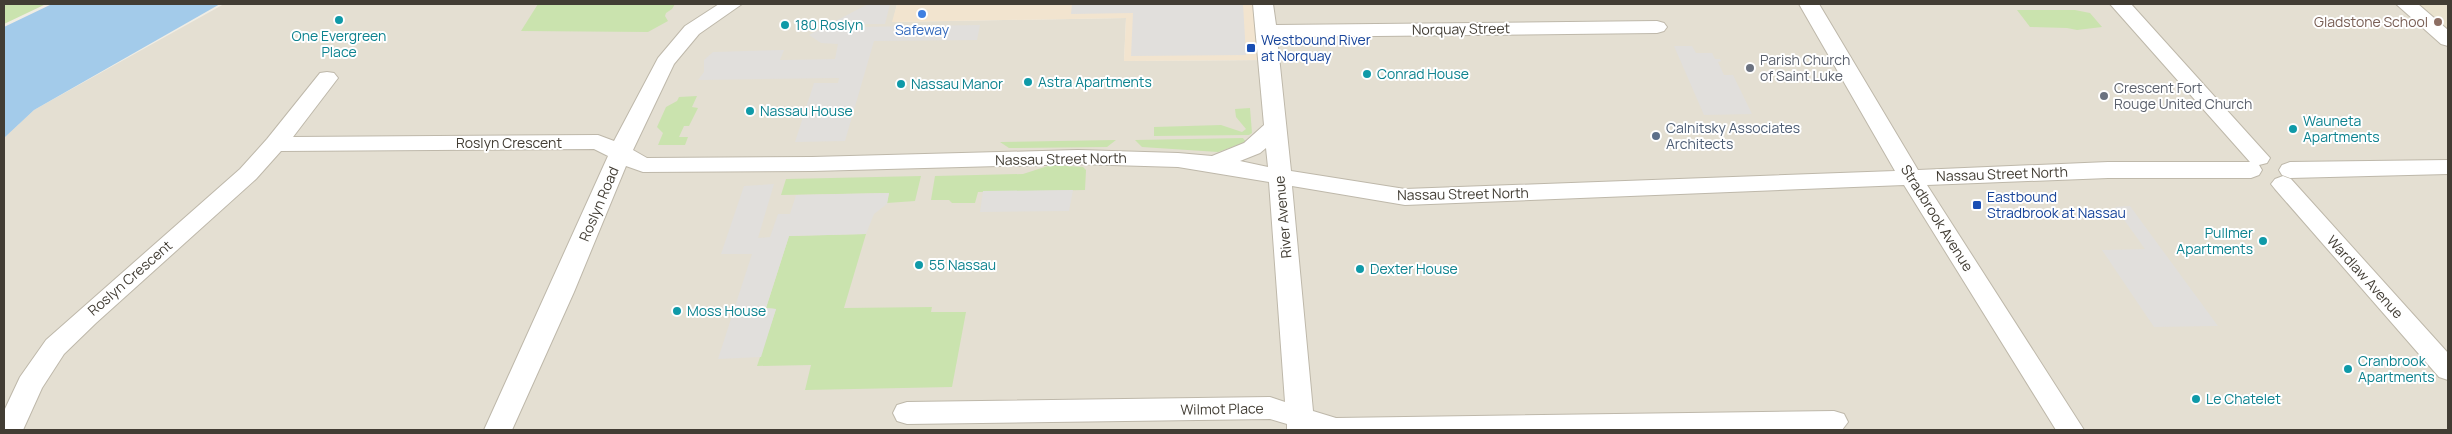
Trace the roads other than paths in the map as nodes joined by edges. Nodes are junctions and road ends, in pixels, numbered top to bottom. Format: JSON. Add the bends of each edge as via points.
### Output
{"nodes":[{"id":1,"x":732,"y":4,"type":"edge"},
{"id":2,"x":1263,"y":4,"type":"edge"},
{"id":3,"x":1809,"y":4,"type":"edge"},
{"id":4,"x":2120,"y":4,"type":"edge"},
{"id":5,"x":2406,"y":4,"type":"edge"},
{"id":6,"x":1657,"y":27,"type":"dead end"},
{"id":7,"x":1265,"y":31,"type":"junction"},
{"id":8,"x":2448,"y":40,"type":"edge"},
{"id":9,"x":327,"y":78,"type":"dead end"},
{"id":10,"x":1276,"y":127,"type":"junction"},
{"id":11,"x":275,"y":144,"type":"junction"},
{"id":12,"x":621,"y":153,"type":"junction"},
{"id":13,"x":1214,"y":164,"type":"junction"},
{"id":14,"x":2255,"y":164,"type":"junction"},
{"id":15,"x":2448,"y":167,"type":"edge"},
{"id":16,"x":1280,"y":176,"type":"junction"},
{"id":17,"x":2286,"y":177,"type":"junction"},
{"id":18,"x":1911,"y":178,"type":"junction"},
{"id":19,"x":2448,"y":370,"type":"edge"},
{"id":20,"x":907,"y":413,"type":"dead end"},
{"id":21,"x":1834,"y":422,"type":"dead end"},
{"id":22,"x":1301,"y":423,"type":"edge"},
{"id":23,"x":9,"y":430,"type":"edge"},
{"id":24,"x":498,"y":430,"type":"edge"},
{"id":25,"x":2070,"y":430,"type":"edge"}],
"edges":[{"from":1,"to":12,"type":"street","name":"Roslyn Road","via":[[712,15],[681,41],[665,62]]},
{"from":2,"to":7,"type":"street","name":"River Avenue"},
{"from":3,"to":18,"type":"street","name":"Stradbrook Avenue"},
{"from":4,"to":14,"type":"street"},
{"from":5,"to":8,"type":"street"},
{"from":6,"to":7,"type":"street","name":"Norquay Street"},
{"from":7,"to":10,"type":"street","name":"River Avenue"},
{"from":9,"to":11,"type":"street","name":"Roslyn Crescent"},
{"from":10,"to":13,"type":"street","via":[[1252,148]]},
{"from":10,"to":16,"type":"street","name":"River Avenue"},
{"from":11,"to":12,"type":"street","name":"Roslyn Crescent","via":[[598,142]]},
{"from":11,"to":23,"type":"street","name":"Roslyn Crescent","via":[[248,174],[70,331],[30,384]]},
{"from":12,"to":13,"type":"street","name":"Nassau Street North","via":[[643,165],[1102,157]]},
{"from":12,"to":24,"type":"street","name":"Roslyn Road"},
{"from":13,"to":16,"type":"street","name":"Nassau Street North"},
{"from":14,"to":17,"type":"street","via":[[2268,181]]},
{"from":14,"to":18,"type":"street","name":"Nassau Street North"},
{"from":15,"to":17,"type":"street"},
{"from":16,"to":18,"type":"street","name":"Nassau Street North","via":[[1405,197]]},
{"from":16,"to":22,"type":"street","name":"River Avenue"},
{"from":17,"to":19,"type":"street","name":"Wardlaw Avenue"},
{"from":18,"to":25,"type":"street","name":"Stradbrook Avenue"},
{"from":20,"to":22,"type":"street","name":"Wilmot Place","via":[[1270,408]]},
{"from":21,"to":22,"type":"street","name":"Wilmot Place","via":[[1336,429]]}]}
